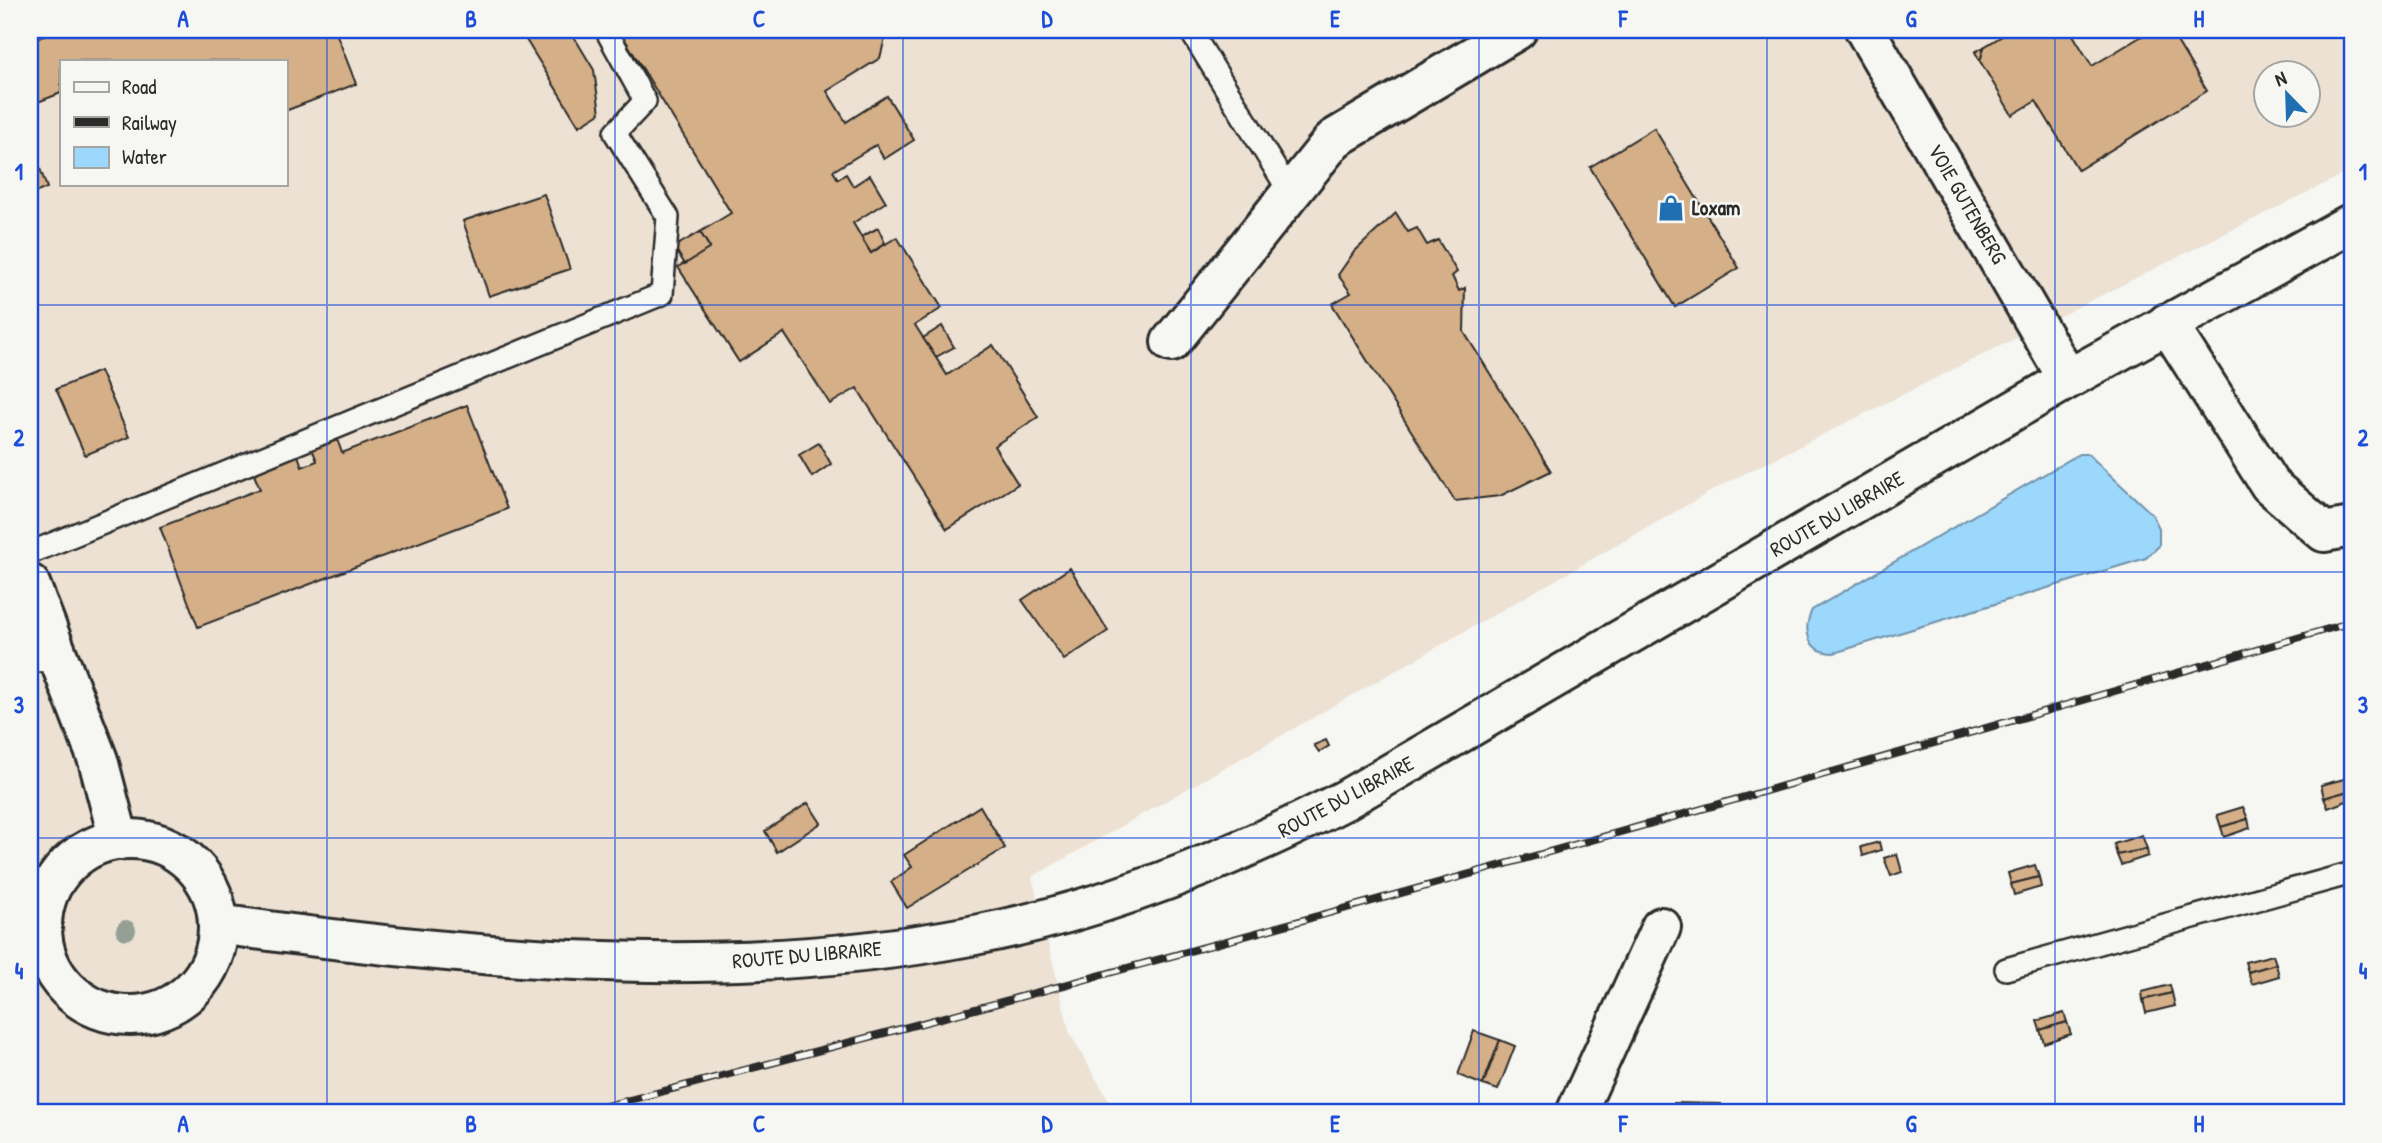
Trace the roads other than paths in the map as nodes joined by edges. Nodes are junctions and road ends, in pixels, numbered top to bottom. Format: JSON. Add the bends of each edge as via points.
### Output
{"nodes":[{"id":1,"x":606,"y":30,"type":"edge"},
{"id":2,"x":1190,"y":30,"type":"edge"},
{"id":3,"x":1517,"y":30,"type":"edge"},
{"id":4,"x":1866,"y":30,"type":"edge"},
{"id":5,"x":1291,"y":194,"type":"junction"},
{"id":6,"x":2352,"y":223,"type":"edge"},
{"id":7,"x":2167,"y":323,"type":"junction"},
{"id":8,"x":1171,"y":342,"type":"dead end"},
{"id":9,"x":2068,"y":379,"type":"junction"},
{"id":10,"x":2352,"y":527,"type":"edge"},
{"id":11,"x":30,"y":553,"type":"edge"},
{"id":12,"x":30,"y":584,"type":"edge"},
{"id":13,"x":45,"y":660,"type":"edge"},
{"id":14,"x":119,"y":840,"type":"junction"},
{"id":15,"x":2352,"y":873,"type":"edge"},
{"id":16,"x":218,"y":924,"type":"junction"},
{"id":17,"x":1661,"y":927,"type":"dead end"},
{"id":18,"x":36,"y":928,"type":"edge"},
{"id":19,"x":2006,"y":969,"type":"dead end"},
{"id":20,"x":1576,"y":1113,"type":"edge"}],
"edges":[{"from":1,"to":11,"type":"lane","via":[[645,101],[615,133],[668,217],[662,294]]},
{"from":2,"to":5,"type":"lane"},
{"from":3,"to":5,"type":"main road","via":[[1334,139]]},
{"from":4,"to":9,"type":"main road","name":"VOIE GUTENBERG"},
{"from":5,"to":8,"type":"main road"},
{"from":6,"to":7,"type":"main road","name":"ROUTE DU LIBRAIRE"},
{"from":7,"to":9,"type":"main road","name":"ROUTE DU LIBRAIRE"},
{"from":7,"to":10,"type":"main road","via":[[2270,485],[2324,532]]},
{"from":9,"to":16,"type":"main road","name":"ROUTE DU LIBRAIRE","via":[[1345,800],[1222,858],[1057,915],[971,936],[842,956],[742,962],[603,961],[353,941]]},
{"from":12,"to":13,"type":"main road"},
{"from":13,"to":14,"type":"main road","via":[[98,760]]},
{"from":14,"to":16,"type":"main road","via":[[148,841],[175,851],[198,870],[213,895]]},
{"from":14,"to":18,"type":"main road","via":[[94,846],[73,860],[56,879]]},
{"from":15,"to":19,"type":"lane"},
{"from":16,"to":18,"type":"main road","via":[[215,951],[204,975],[186,995],[163,1009],[136,1015],[109,1013],[82,1002],[60,982]]},
{"from":17,"to":20,"type":"main road"}]}
